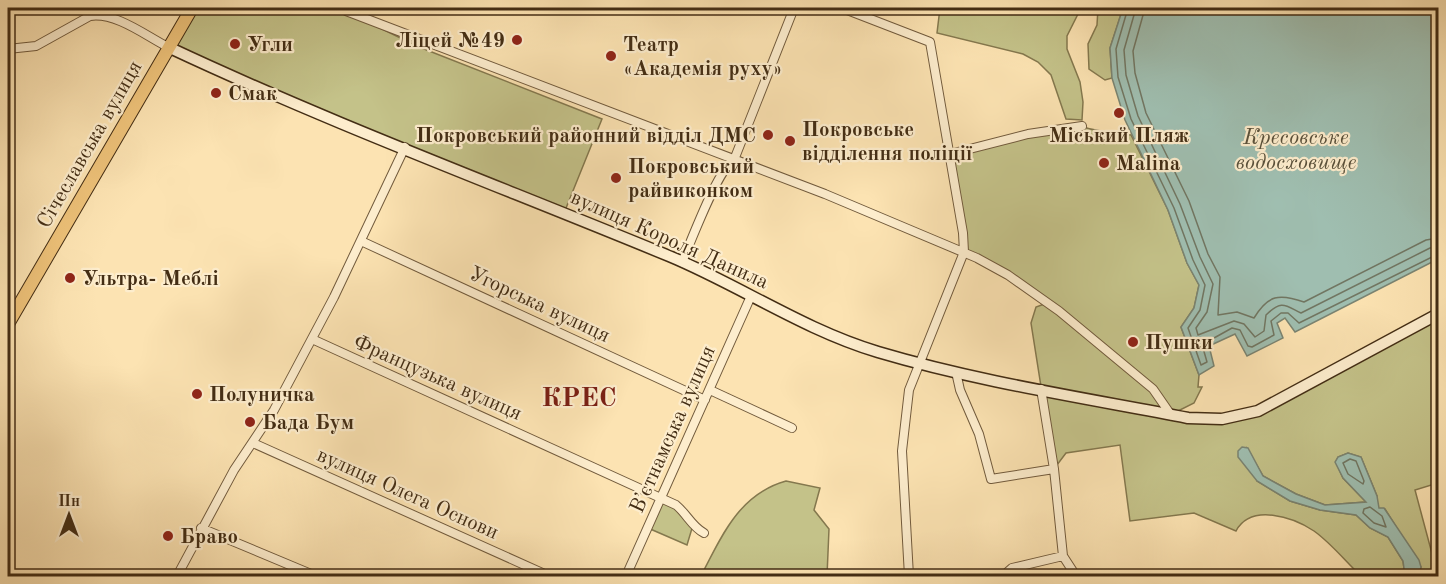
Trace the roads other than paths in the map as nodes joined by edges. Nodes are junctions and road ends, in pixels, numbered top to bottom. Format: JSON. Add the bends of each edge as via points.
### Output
{"nodes":[{"id":1,"x":192,"y":8,"type":"edge"},
{"id":2,"x":794,"y":8,"type":"edge"},
{"id":3,"x":842,"y":8,"type":"edge"},
{"id":4,"x":346,"y":11,"type":"dead end"},
{"id":5,"x":168,"y":47,"type":"junction"},
{"id":6,"x":8,"y":48,"type":"edge"},
{"id":7,"x":1082,"y":126,"type":"dead end"},
{"id":8,"x":405,"y":147,"type":"junction"},
{"id":9,"x":950,"y":154,"type":"junction"},
{"id":10,"x":734,"y":160,"type":"junction"},
{"id":11,"x":361,"y":241,"type":"junction"},
{"id":12,"x":964,"y":252,"type":"junction"},
{"id":13,"x":682,"y":262,"type":"junction"},
{"id":14,"x":751,"y":296,"type":"junction"},
{"id":15,"x":1438,"y":314,"type":"edge"},
{"id":16,"x":8,"y":324,"type":"edge"},
{"id":17,"x":312,"y":339,"type":"junction"},
{"id":18,"x":919,"y":363,"type":"junction"},
{"id":19,"x":956,"y":372,"type":"junction"},
{"id":20,"x":1041,"y":389,"type":"junction"},
{"id":21,"x":710,"y":390,"type":"junction"},
{"id":22,"x":705,"y":400,"type":"junction"},
{"id":23,"x":1171,"y":415,"type":"junction"},
{"id":24,"x":792,"y":428,"type":"dead end"},
{"id":25,"x":253,"y":443,"type":"junction"},
{"id":26,"x":1054,"y":469,"type":"junction"},
{"id":27,"x":661,"y":498,"type":"junction"},
{"id":28,"x":201,"y":528,"type":"junction"},
{"id":29,"x":704,"y":533,"type":"dead end"},
{"id":30,"x":1063,"y":556,"type":"junction"},
{"id":31,"x":177,"y":576,"type":"edge"},
{"id":32,"x":316,"y":576,"type":"edge"},
{"id":33,"x":549,"y":576,"type":"edge"},
{"id":34,"x":626,"y":576,"type":"edge"},
{"id":35,"x":909,"y":576,"type":"edge"},
{"id":36,"x":1003,"y":576,"type":"edge"},
{"id":37,"x":1076,"y":576,"type":"edge"}],
"edges":[{"from":1,"to":5,"type":"main road","name":"Січеславська вулиця"},
{"from":2,"to":10,"type":"street"},
{"from":3,"to":9,"type":"street","via":[[930,42]]},
{"from":4,"to":10,"type":"street"},
{"from":5,"to":6,"type":"street","via":[[98,15],[36,46]]},
{"from":5,"to":8,"type":"main road","name":"вулиця Короля Данила"},
{"from":5,"to":16,"type":"main road","name":"Січеславська вулиця"},
{"from":7,"to":9,"type":"street","via":[[1028,134]]},
{"from":8,"to":11,"type":"street"},
{"from":8,"to":13,"type":"main road","name":"вулиця Короля Данила"},
{"from":9,"to":12,"type":"street"},
{"from":10,"to":12,"type":"street"},
{"from":10,"to":13,"type":"street","via":[[721,176]]},
{"from":11,"to":17,"type":"street"},
{"from":11,"to":22,"type":"street","name":"Угорська вулиця"},
{"from":12,"to":18,"type":"street"},
{"from":12,"to":23,"type":"street","via":[[1048,302],[1153,389]]},
{"from":13,"to":14,"type":"main road","name":"вулиця Короля Данила"},
{"from":14,"to":18,"type":"main road","name":"вулиця Короля Данила","via":[[836,336]]},
{"from":14,"to":21,"type":"street","name":"Вʼєтнамська вулиця"},
{"from":15,"to":23,"type":"main road","name":"вулиця Короля Данила","via":[[1258,411],[1222,419]]},
{"from":17,"to":25,"type":"street"},
{"from":17,"to":27,"type":"street","name":"Французька вулиця"},
{"from":18,"to":19,"type":"main road","name":"вулиця Короля Данила"},
{"from":18,"to":35,"type":"street","via":[[909,390],[902,450]]},
{"from":19,"to":20,"type":"main road","name":"вулиця Короля Данила"},
{"from":19,"to":26,"type":"street","via":[[991,479]]},
{"from":20,"to":23,"type":"main road","name":"вулиця Короля Данила"},
{"from":20,"to":26,"type":"street"},
{"from":21,"to":22,"type":"street","name":"Вʼєтнамська вулиця"},
{"from":21,"to":24,"type":"street"},
{"from":22,"to":27,"type":"street","name":"Вʼєтнамська вулиця"},
{"from":25,"to":28,"type":"street"},
{"from":25,"to":33,"type":"street","name":"вулиця Олега Основи"},
{"from":26,"to":30,"type":"street"},
{"from":27,"to":29,"type":"street","name":"Французька вулиця","via":[[676,505]]},
{"from":27,"to":34,"type":"street","name":"Вʼєтнамська вулиця"},
{"from":28,"to":31,"type":"street"},
{"from":28,"to":32,"type":"street"},
{"from":30,"to":36,"type":"street","via":[[1012,568]]},
{"from":30,"to":37,"type":"street"}]}
